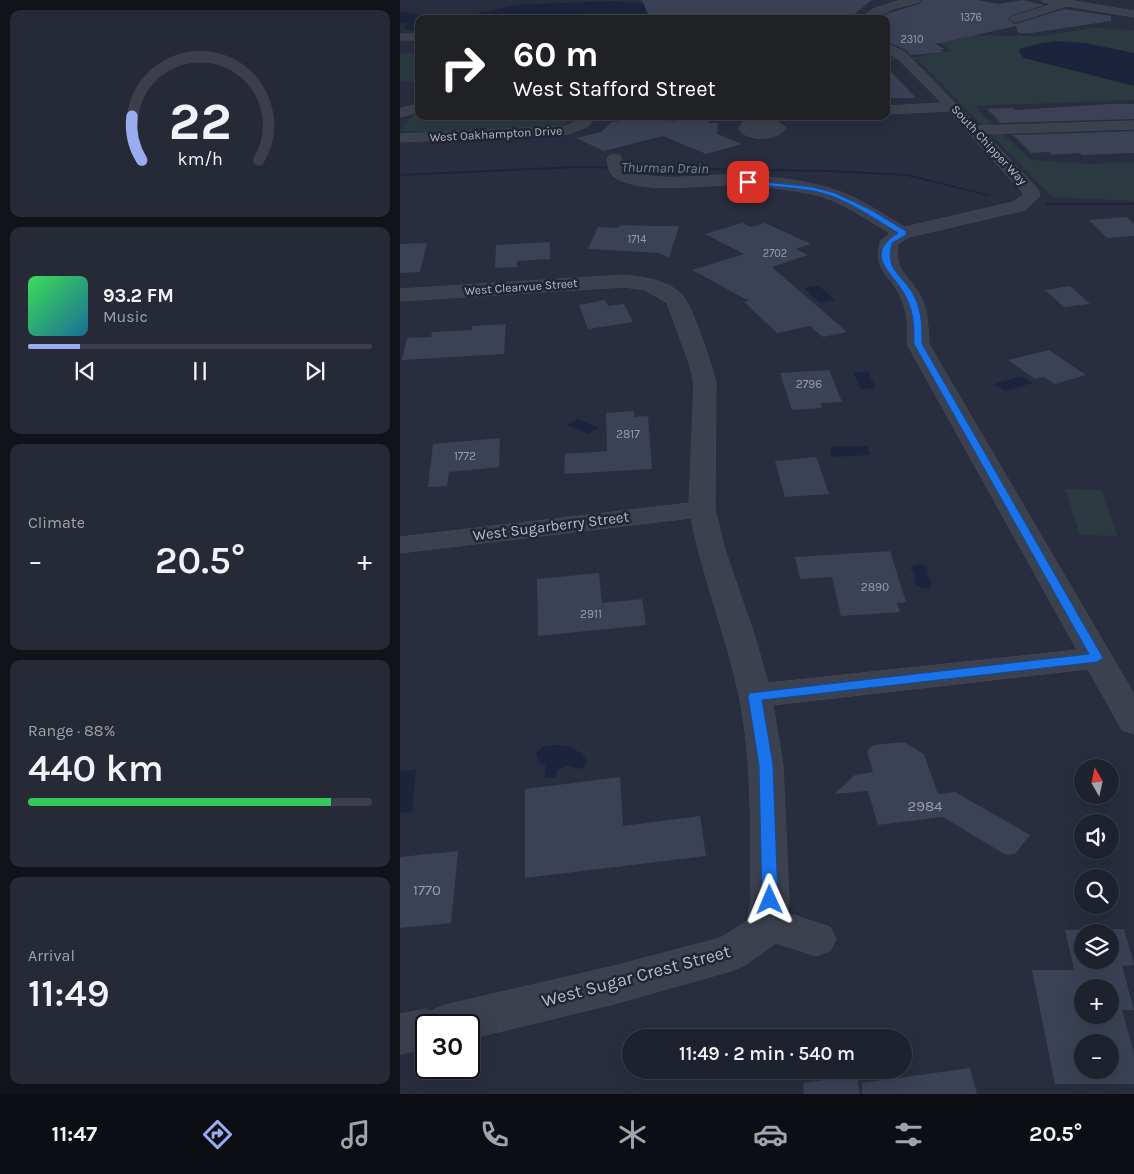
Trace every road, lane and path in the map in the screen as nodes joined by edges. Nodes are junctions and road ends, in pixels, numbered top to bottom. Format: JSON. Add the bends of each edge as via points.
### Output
{"nodes":[{"id":1,"x":915,"y":0,"type":"edge"},
{"id":2,"x":1048,"y":0,"type":"edge"},
{"id":3,"x":1066,"y":3,"type":"junction"},
{"id":4,"x":1134,"y":14,"type":"edge"},
{"id":5,"x":870,"y":15,"type":"edge"},
{"id":6,"x":1016,"y":19,"type":"dead end"},
{"id":7,"x":400,"y":37,"type":"edge"},
{"id":8,"x":415,"y":37,"type":"edge"},
{"id":9,"x":890,"y":49,"type":"edge"},
{"id":10,"x":953,"y":107,"type":"junction"},
{"id":11,"x":415,"y":109,"type":"edge"},
{"id":12,"x":890,"y":110,"type":"edge"},
{"id":13,"x":400,"y":113,"type":"edge"},
{"id":14,"x":585,"y":120,"type":"edge"},
{"id":15,"x":1134,"y":126,"type":"edge"},
{"id":16,"x":975,"y":130,"type":"junction"},
{"id":17,"x":400,"y":138,"type":"edge"},
{"id":18,"x":615,"y":158,"type":"dead end"},
{"id":19,"x":903,"y":233,"type":"junction"},
{"id":20,"x":400,"y":295,"type":"edge"},
{"id":21,"x":702,"y":509,"type":"junction"},
{"id":22,"x":400,"y":544,"type":"edge"},
{"id":23,"x":1097,"y":658,"type":"junction"},
{"id":24,"x":755,"y":696,"type":"junction"},
{"id":25,"x":1134,"y":722,"type":"edge"},
{"id":26,"x":766,"y":923,"type":"junction"},
{"id":27,"x":816,"y":939,"type":"dead end"},
{"id":28,"x":480,"y":1017,"type":"edge"},
{"id":29,"x":415,"y":1031,"type":"edge"},
{"id":30,"x":400,"y":1034,"type":"edge"}],
"edges":[{"from":1,"to":5,"type":"street"},
{"from":2,"to":3,"type":"street"},
{"from":3,"to":4,"type":"street"},
{"from":3,"to":6,"type":"street"},
{"from":7,"to":8,"type":"street"},
{"from":9,"to":10,"type":"street","name":"South Chipper Way","via":[[901,55]]},
{"from":10,"to":12,"type":"street"},
{"from":10,"to":16,"type":"street","name":"South Chipper Way"},
{"from":11,"to":13,"type":"street"},
{"from":14,"to":17,"type":"street","name":"West Oakhampton Drive","via":[[569,130]]},
{"from":15,"to":16,"type":"street"},
{"from":16,"to":19,"type":"street","name":"South Chipper Way","via":[[1032,192],[1032,196],[1019,206]]},
{"from":18,"to":19,"type":"street","via":[[618,172],[646,182],[732,180],[832,194]]},
{"from":19,"to":23,"type":"street","via":[[889,242],[885,256],[890,270],[910,296],[918,318],[918,344]]},
{"from":20,"to":21,"type":"street","name":"West Clearvue Street","via":[[606,281],[641,283],[668,292],[676,300],[705,383]]},
{"from":21,"to":22,"type":"street","name":"West Sugarberry Street"},
{"from":21,"to":24,"type":"street","name":"West Clearvue Street","via":[[711,550],[740,637]]},
{"from":23,"to":24,"type":"street"},
{"from":23,"to":25,"type":"street"},
{"from":24,"to":26,"type":"street","name":"West Clearvue Street","via":[[766,765],[770,900]]},
{"from":26,"to":27,"type":"street"},
{"from":26,"to":28,"type":"street","name":"West Sugar Crest Street","via":[[762,932],[731,953]]},
{"from":29,"to":30,"type":"street"}]}
